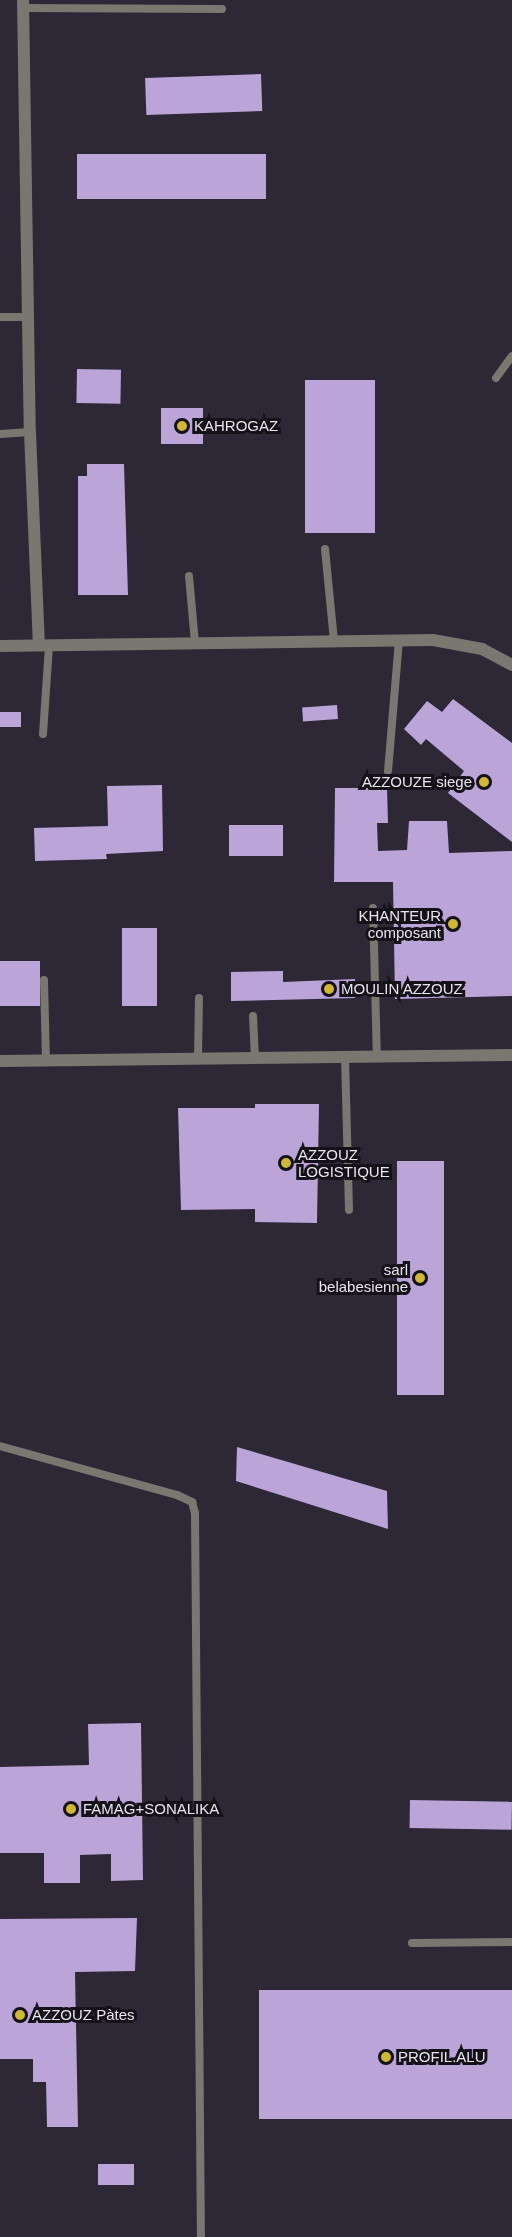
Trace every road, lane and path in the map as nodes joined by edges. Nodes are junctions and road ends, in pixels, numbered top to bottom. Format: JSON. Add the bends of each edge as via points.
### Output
{"nodes":[{"id":1,"x":23,"y":4,"type":"edge"},
{"id":2,"x":222,"y":9,"type":"dead end"},
{"id":3,"x":27,"y":316,"type":"junction"},
{"id":4,"x":0,"y":317,"type":"edge"},
{"id":5,"x":512,"y":356,"type":"edge"},
{"id":6,"x":496,"y":378,"type":"dead end"},
{"id":7,"x":30,"y":432,"type":"junction"},
{"id":8,"x":0,"y":434,"type":"edge"},
{"id":9,"x":325,"y":549,"type":"dead end"},
{"id":10,"x":189,"y":576,"type":"dead end"},
{"id":11,"x":399,"y":640,"type":"junction"},
{"id":12,"x":334,"y":641,"type":"junction"},
{"id":13,"x":195,"y":643,"type":"junction"},
{"id":14,"x":44,"y":645,"type":"junction"},
{"id":15,"x":0,"y":646,"type":"edge"},
{"id":16,"x":512,"y":666,"type":"edge"},
{"id":17,"x":43,"y":734,"type":"dead end"},
{"id":18,"x":388,"y":771,"type":"dead end"},
{"id":19,"x":373,"y":908,"type":"dead end"},
{"id":20,"x":44,"y":980,"type":"dead end"},
{"id":21,"x":199,"y":998,"type":"dead end"},
{"id":22,"x":253,"y":1016,"type":"dead end"},
{"id":23,"x":512,"y":1055,"type":"edge"},
{"id":24,"x":345,"y":1057,"type":"junction"},
{"id":25,"x":377,"y":1057,"type":"junction"},
{"id":26,"x":255,"y":1058,"type":"junction"},
{"id":27,"x":198,"y":1059,"type":"junction"},
{"id":28,"x":46,"y":1060,"type":"junction"},
{"id":29,"x":0,"y":1061,"type":"edge"},
{"id":30,"x":349,"y":1210,"type":"dead end"},
{"id":31,"x":0,"y":1446,"type":"edge"},
{"id":32,"x":512,"y":1942,"type":"edge"},
{"id":33,"x":412,"y":1943,"type":"dead end"},
{"id":34,"x":201,"y":2237,"type":"edge"}],
"edges":[{"from":1,"to":2,"type":"lane"},
{"from":1,"to":3,"type":"street"},
{"from":3,"to":4,"type":"lane"},
{"from":3,"to":7,"type":"street"},
{"from":5,"to":6,"type":"lane"},
{"from":7,"to":8,"type":"lane"},
{"from":7,"to":14,"type":"street"},
{"from":9,"to":12,"type":"lane"},
{"from":10,"to":13,"type":"lane"},
{"from":11,"to":12,"type":"street"},
{"from":11,"to":16,"type":"street","via":[[457,643],[482,649]]},
{"from":11,"to":18,"type":"lane"},
{"from":12,"to":13,"type":"street"},
{"from":13,"to":14,"type":"street"},
{"from":14,"to":15,"type":"street"},
{"from":14,"to":17,"type":"lane"},
{"from":19,"to":25,"type":"lane"},
{"from":20,"to":28,"type":"lane"},
{"from":21,"to":27,"type":"lane"},
{"from":22,"to":26,"type":"lane"},
{"from":23,"to":25,"type":"street"},
{"from":24,"to":25,"type":"street"},
{"from":24,"to":26,"type":"street"},
{"from":24,"to":30,"type":"lane"},
{"from":26,"to":27,"type":"street"},
{"from":27,"to":28,"type":"street"},
{"from":28,"to":29,"type":"street"},
{"from":31,"to":34,"type":"lane","via":[[177,1495],[192,1502],[195,1513]]},
{"from":32,"to":33,"type":"lane"}]}
